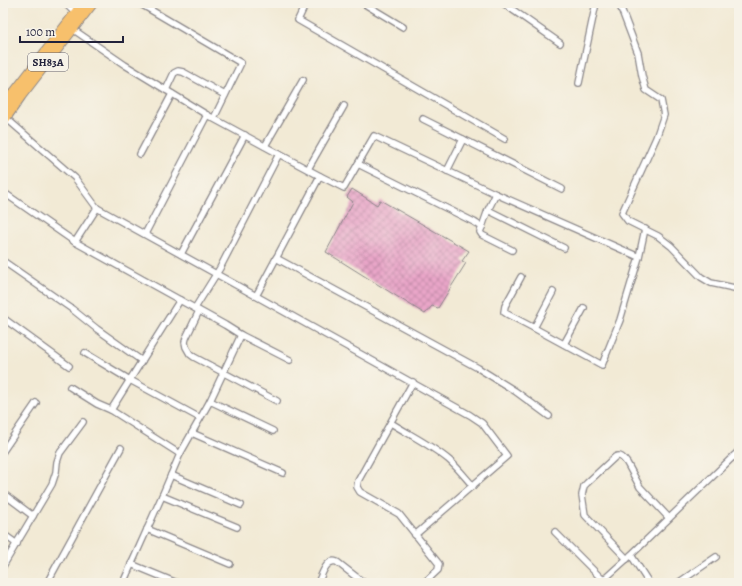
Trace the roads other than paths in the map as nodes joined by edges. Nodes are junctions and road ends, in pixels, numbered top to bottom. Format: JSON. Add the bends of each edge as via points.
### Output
{"nodes":[{"id":1,"x":65,"y":3,"type":"edge"},
{"id":2,"x":83,"y":3,"type":"edge"},
{"id":3,"x":93,"y":3,"type":"edge"},
{"id":4,"x":139,"y":3,"type":"edge"},
{"id":5,"x":306,"y":3,"type":"edge"},
{"id":6,"x":363,"y":3,"type":"edge"},
{"id":7,"x":503,"y":3,"type":"edge"},
{"id":8,"x":596,"y":3,"type":"edge"},
{"id":9,"x":619,"y":3,"type":"edge"},
{"id":10,"x":75,"y":13,"type":"junction"},
{"id":11,"x":70,"y":27,"type":"junction"},
{"id":12,"x":403,"y":27,"type":"dead end"},
{"id":13,"x":560,"y":43,"type":"dead end"},
{"id":14,"x":303,"y":80,"type":"dead end"},
{"id":15,"x":579,"y":83,"type":"dead end"},
{"id":16,"x":166,"y":90,"type":"junction"},
{"id":17,"x":172,"y":94,"type":"junction"},
{"id":18,"x":226,"y":95,"type":"junction"},
{"id":19,"x":344,"y":106,"type":"dead end"},
{"id":20,"x":3,"y":107,"type":"edge"},
{"id":21,"x":207,"y":115,"type":"junction"},
{"id":22,"x":214,"y":118,"type":"junction"},
{"id":23,"x":423,"y":119,"type":"dead end"},
{"id":24,"x":4,"y":120,"type":"edge"},
{"id":25,"x":245,"y":135,"type":"junction"},
{"id":26,"x":463,"y":139,"type":"junction"},
{"id":27,"x":504,"y":139,"type":"dead end"},
{"id":28,"x":265,"y":146,"type":"junction"},
{"id":29,"x":140,"y":154,"type":"dead end"},
{"id":30,"x":279,"y":154,"type":"junction"},
{"id":31,"x":358,"y":164,"type":"junction"},
{"id":32,"x":308,"y":169,"type":"junction"},
{"id":33,"x":447,"y":170,"type":"junction"},
{"id":34,"x":320,"y":176,"type":"junction"},
{"id":35,"x":562,"y":190,"type":"dead end"},
{"id":36,"x":3,"y":192,"type":"edge"},
{"id":37,"x":496,"y":194,"type":"junction"},
{"id":38,"x":97,"y":208,"type":"junction"},
{"id":39,"x":488,"y":210,"type":"junction"},
{"id":40,"x":482,"y":227,"type":"junction"},
{"id":41,"x":645,"y":229,"type":"junction"},
{"id":42,"x":145,"y":234,"type":"junction"},
{"id":43,"x":76,"y":242,"type":"junction"},
{"id":44,"x":564,"y":248,"type":"dead end"},
{"id":45,"x":512,"y":250,"type":"dead end"},
{"id":46,"x":181,"y":254,"type":"junction"},
{"id":47,"x":639,"y":257,"type":"junction"},
{"id":48,"x":276,"y":258,"type":"junction"},
{"id":49,"x":3,"y":261,"type":"edge"},
{"id":50,"x":216,"y":274,"type":"junction"},
{"id":51,"x":521,"y":277,"type":"dead end"},
{"id":52,"x":739,"y":290,"type":"edge"},
{"id":53,"x":553,"y":292,"type":"dead end"},
{"id":54,"x":256,"y":296,"type":"junction"},
{"id":55,"x":180,"y":300,"type":"junction"},
{"id":56,"x":584,"y":308,"type":"dead end"},
{"id":57,"x":197,"y":310,"type":"junction"},
{"id":58,"x":3,"y":318,"type":"edge"},
{"id":59,"x":534,"y":328,"type":"junction"},
{"id":60,"x":241,"y":335,"type":"junction"},
{"id":61,"x":564,"y":344,"type":"junction"},
{"id":62,"x":85,"y":353,"type":"dead end"},
{"id":63,"x":290,"y":360,"type":"dead end"},
{"id":64,"x":142,"y":361,"type":"junction"},
{"id":65,"x":69,"y":366,"type":"dead end"},
{"id":66,"x":224,"y":373,"type":"junction"},
{"id":67,"x":130,"y":380,"type":"junction"},
{"id":68,"x":413,"y":382,"type":"junction"},
{"id":69,"x":70,"y":387,"type":"dead end"},
{"id":70,"x":210,"y":401,"type":"junction"},
{"id":71,"x":277,"y":401,"type":"dead end"},
{"id":72,"x":36,"y":403,"type":"dead end"},
{"id":73,"x":111,"y":410,"type":"junction"},
{"id":74,"x":549,"y":416,"type":"dead end"},
{"id":75,"x":200,"y":418,"type":"junction"},
{"id":76,"x":83,"y":422,"type":"dead end"},
{"id":77,"x":390,"y":423,"type":"junction"},
{"id":78,"x":273,"y":431,"type":"dead end"},
{"id":79,"x":192,"y":433,"type":"junction"},
{"id":80,"x":121,"y":448,"type":"dead end"},
{"id":81,"x":3,"y":451,"type":"edge"},
{"id":82,"x":739,"y":451,"type":"edge"},
{"id":83,"x":180,"y":454,"type":"junction"},
{"id":84,"x":736,"y":458,"type":"edge"},
{"id":85,"x":284,"y":473,"type":"dead end"},
{"id":86,"x":171,"y":475,"type":"junction"},
{"id":87,"x":473,"y":486,"type":"junction"},
{"id":88,"x":5,"y":495,"type":"dead end"},
{"id":89,"x":162,"y":496,"type":"junction"},
{"id":90,"x":241,"y":504,"type":"dead end"},
{"id":91,"x":33,"y":516,"type":"junction"},
{"id":92,"x":669,"y":518,"type":"junction"},
{"id":93,"x":237,"y":527,"type":"dead end"},
{"id":94,"x":147,"y":529,"type":"junction"},
{"id":95,"x":555,"y":532,"type":"dead end"},
{"id":96,"x":3,"y":534,"type":"edge"},
{"id":97,"x":415,"y":535,"type":"junction"},
{"id":98,"x":17,"y":544,"type":"junction"},
{"id":99,"x":629,"y":557,"type":"junction"},
{"id":100,"x":716,"y":557,"type":"dead end"},
{"id":101,"x":131,"y":564,"type":"junction"},
{"id":102,"x":230,"y":564,"type":"dead end"},
{"id":103,"x":3,"y":566,"type":"edge"},
{"id":104,"x":601,"y":581,"type":"edge"},
{"id":105,"x":47,"y":583,"type":"edge"},
{"id":106,"x":123,"y":583,"type":"edge"},
{"id":107,"x":176,"y":583,"type":"edge"},
{"id":108,"x":318,"y":583,"type":"edge"},
{"id":109,"x":364,"y":583,"type":"edge"},
{"id":110,"x":424,"y":583,"type":"edge"},
{"id":111,"x":649,"y":583,"type":"edge"},
{"id":112,"x":678,"y":583,"type":"edge"}],
"edges":[{"from":1,"to":10,"type":"street"},
{"from":2,"to":10,"type":"main road","number":"SH83A"},
{"from":3,"to":11,"type":"main road","number":"SH83A"},
{"from":4,"to":18,"type":"street","via":[[241,62]]},
{"from":5,"to":27,"type":"street","via":[[298,20]]},
{"from":6,"to":12,"type":"street"},
{"from":7,"to":13,"type":"street"},
{"from":8,"to":15,"type":"street"},
{"from":9,"to":41,"type":"street","via":[[638,53],[646,90],[661,100],[664,114],[656,138],[622,213],[628,221]]},
{"from":10,"to":11,"type":"main road","number":"SH83A"},
{"from":11,"to":16,"type":"street"},
{"from":11,"to":20,"type":"main road","number":"SH83A"},
{"from":11,"to":24,"type":"main road","number":"SH83A"},
{"from":14,"to":28,"type":"street"},
{"from":16,"to":17,"type":"street"},
{"from":16,"to":18,"type":"street","via":[[174,73],[178,71]]},
{"from":17,"to":21,"type":"street"},
{"from":17,"to":29,"type":"street"},
{"from":18,"to":22,"type":"street"},
{"from":19,"to":32,"type":"street"},
{"from":21,"to":22,"type":"street"},
{"from":21,"to":42,"type":"street"},
{"from":22,"to":25,"type":"street"},
{"from":23,"to":26,"type":"street"},
{"from":24,"to":38,"type":"street","via":[[75,178]]},
{"from":25,"to":28,"type":"street"},
{"from":25,"to":46,"type":"street"},
{"from":26,"to":33,"type":"street"},
{"from":26,"to":35,"type":"street"},
{"from":28,"to":30,"type":"street"},
{"from":30,"to":32,"type":"street"},
{"from":30,"to":50,"type":"street"},
{"from":31,"to":33,"type":"street","via":[[374,136]]},
{"from":31,"to":34,"type":"street","via":[[344,188]]},
{"from":31,"to":40,"type":"street"},
{"from":32,"to":34,"type":"street"},
{"from":33,"to":37,"type":"street"},
{"from":34,"to":48,"type":"street"},
{"from":36,"to":43,"type":"street"},
{"from":37,"to":39,"type":"street"},
{"from":37,"to":47,"type":"street"},
{"from":38,"to":42,"type":"street"},
{"from":38,"to":43,"type":"street"},
{"from":39,"to":40,"type":"street"},
{"from":39,"to":44,"type":"street"},
{"from":40,"to":45,"type":"street","via":[[482,235]]},
{"from":41,"to":47,"type":"street"},
{"from":41,"to":52,"type":"street","via":[[671,246],[701,277],[711,283]]},
{"from":42,"to":46,"type":"street"},
{"from":43,"to":55,"type":"street"},
{"from":46,"to":50,"type":"street"},
{"from":47,"to":61,"type":"street","via":[[620,320],[602,365]]},
{"from":48,"to":54,"type":"street"},
{"from":48,"to":74,"type":"street","via":[[478,368]]},
{"from":49,"to":64,"type":"street"},
{"from":50,"to":54,"type":"street"},
{"from":50,"to":57,"type":"street"},
{"from":51,"to":59,"type":"street","via":[[504,312]]},
{"from":53,"to":59,"type":"street"},
{"from":54,"to":68,"type":"street"},
{"from":55,"to":57,"type":"street"},
{"from":55,"to":64,"type":"street"},
{"from":56,"to":61,"type":"street"},
{"from":57,"to":60,"type":"street"},
{"from":57,"to":66,"type":"street","via":[[186,338],[186,347],[194,357]]},
{"from":58,"to":65,"type":"street"},
{"from":59,"to":61,"type":"street"},
{"from":60,"to":63,"type":"street"},
{"from":60,"to":66,"type":"street"},
{"from":62,"to":67,"type":"street"},
{"from":64,"to":67,"type":"street"},
{"from":66,"to":70,"type":"street"},
{"from":66,"to":71,"type":"street"},
{"from":67,"to":73,"type":"street"},
{"from":67,"to":75,"type":"street"},
{"from":68,"to":77,"type":"street"},
{"from":68,"to":87,"type":"street","via":[[482,423],[507,456]]},
{"from":69,"to":73,"type":"street"},
{"from":70,"to":75,"type":"street"},
{"from":70,"to":78,"type":"street"},
{"from":72,"to":81,"type":"street"},
{"from":73,"to":83,"type":"street"},
{"from":75,"to":79,"type":"street"},
{"from":76,"to":91,"type":"street","via":[[60,452],[52,484]]},
{"from":77,"to":87,"type":"street","via":[[433,448],[451,462]]},
{"from":77,"to":97,"type":"street","via":[[357,487],[360,492],[399,514]]},
{"from":79,"to":83,"type":"street"},
{"from":79,"to":85,"type":"street"},
{"from":80,"to":105,"type":"street"},
{"from":82,"to":84,"type":"street"},
{"from":83,"to":86,"type":"street"},
{"from":84,"to":92,"type":"street"},
{"from":86,"to":89,"type":"street"},
{"from":86,"to":90,"type":"street"},
{"from":87,"to":97,"type":"street"},
{"from":88,"to":91,"type":"street"},
{"from":89,"to":93,"type":"street"},
{"from":89,"to":94,"type":"street"},
{"from":91,"to":98,"type":"street"},
{"from":92,"to":99,"type":"street"},
{"from":92,"to":99,"type":"street","via":[[640,487],[627,463],[620,456],[615,457],[587,483],[582,495],[585,515]]},
{"from":94,"to":101,"type":"street"},
{"from":94,"to":102,"type":"street"},
{"from":95,"to":104,"type":"street"},
{"from":96,"to":98,"type":"street"},
{"from":97,"to":110,"type":"street","via":[[439,564],[438,570]]},
{"from":98,"to":103,"type":"street"},
{"from":99,"to":104,"type":"street"},
{"from":99,"to":111,"type":"street"},
{"from":100,"to":112,"type":"street"},
{"from":101,"to":106,"type":"street"},
{"from":101,"to":107,"type":"street"},
{"from":108,"to":109,"type":"street","via":[[327,564],[334,561]]}]}
